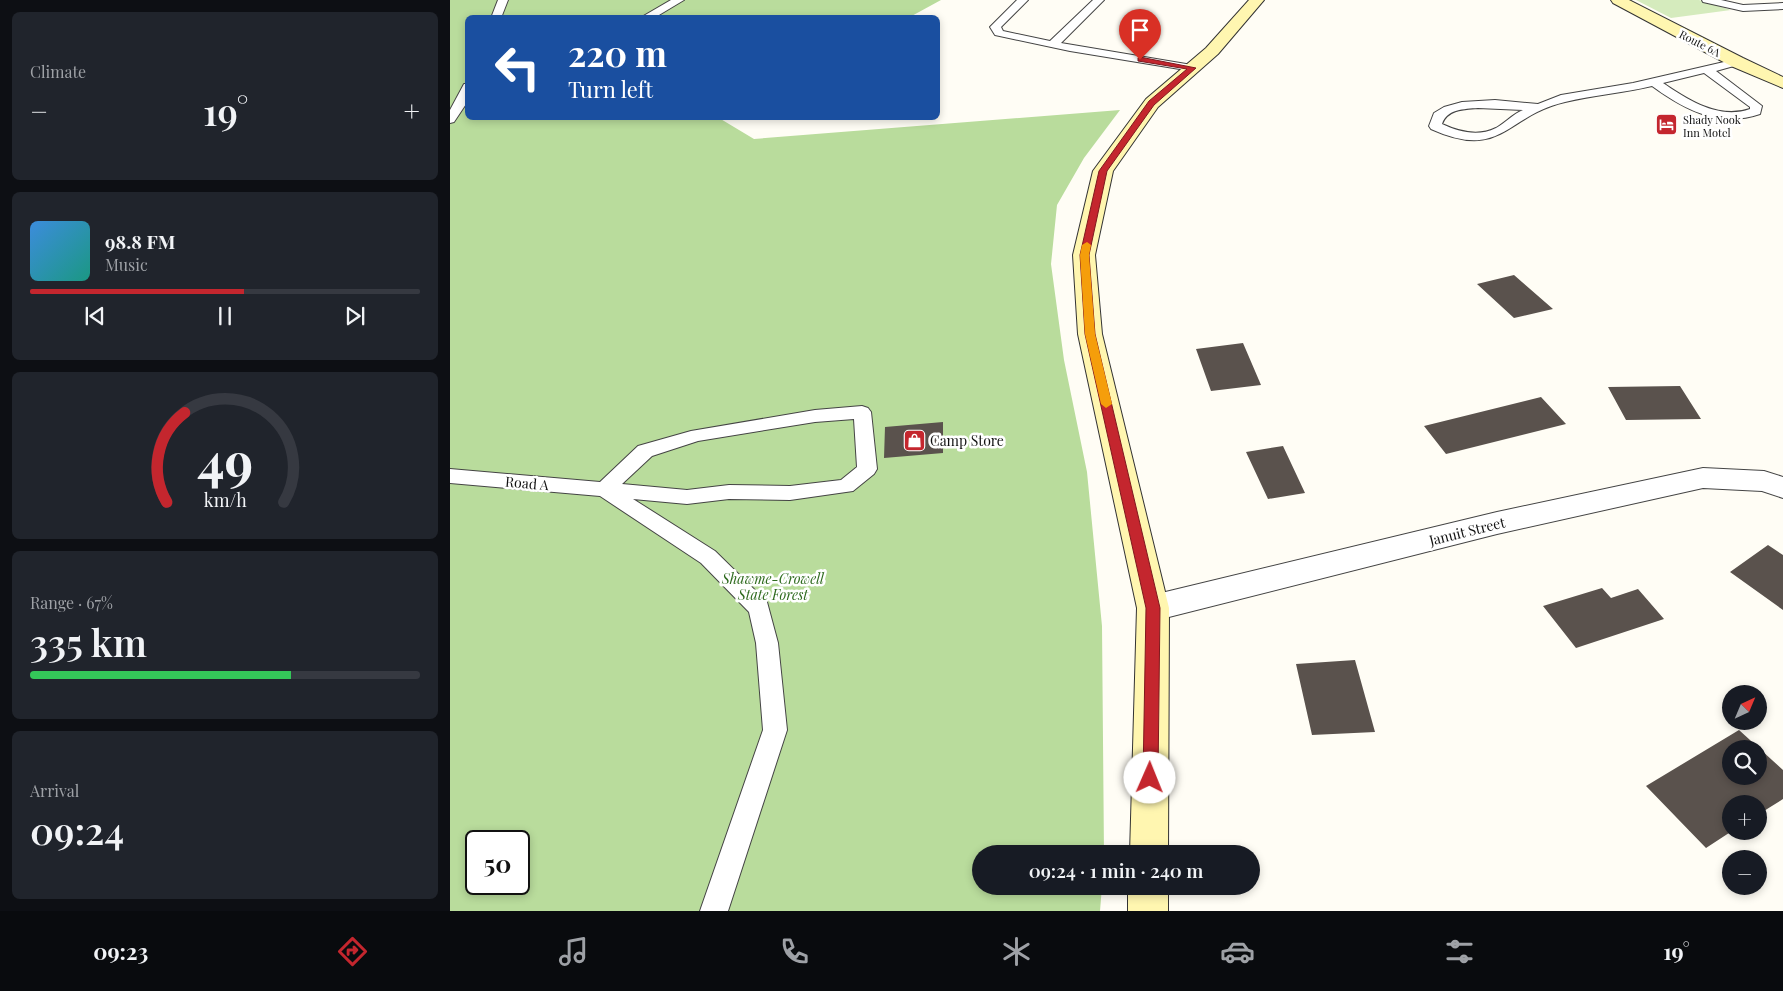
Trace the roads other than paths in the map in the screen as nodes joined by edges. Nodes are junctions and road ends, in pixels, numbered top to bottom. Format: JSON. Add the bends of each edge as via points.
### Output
{"nodes":[{"id":1,"x":503,"y":0,"type":"edge"},
{"id":2,"x":679,"y":0,"type":"edge"},
{"id":3,"x":1024,"y":0,"type":"edge"},
{"id":4,"x":1099,"y":0,"type":"edge"},
{"id":5,"x":1257,"y":0,"type":"edge"},
{"id":6,"x":1618,"y":0,"type":"edge"},
{"id":7,"x":1707,"y":0,"type":"edge"},
{"id":8,"x":1783,"y":6,"type":"edge"},
{"id":9,"x":497,"y":15,"type":"edge"},
{"id":10,"x":651,"y":15,"type":"edge"},
{"id":11,"x":1053,"y":44,"type":"junction"},
{"id":12,"x":1737,"y":62,"type":"junction"},
{"id":13,"x":1192,"y":68,"type":"junction"},
{"id":14,"x":1706,"y":70,"type":"junction"},
{"id":15,"x":1654,"y":82,"type":"junction"},
{"id":16,"x":1783,"y":82,"type":"edge"},
{"id":17,"x":464,"y":101,"type":"edge"},
{"id":18,"x":1537,"y":107,"type":"junction"},
{"id":19,"x":450,"y":119,"type":"edge"},
{"id":20,"x":450,"y":476,"type":"edge"},
{"id":21,"x":1783,"y":488,"type":"edge"},
{"id":22,"x":604,"y":490,"type":"junction"},
{"id":23,"x":1153,"y":608,"type":"junction"},
{"id":24,"x":1149,"y":845,"type":"edge"},
{"id":25,"x":1148,"y":895,"type":"edge"},
{"id":26,"x":714,"y":911,"type":"edge"},
{"id":27,"x":1148,"y":911,"type":"edge"}],
"edges":[{"from":1,"to":9,"type":"lane"},
{"from":2,"to":10,"type":"lane"},
{"from":3,"to":11,"type":"lane","via":[[995,27],[999,34]]},
{"from":4,"to":11,"type":"lane"},
{"from":5,"to":13,"type":"main road","via":[[1229,34]]},
{"from":6,"to":12,"type":"main road","name":"Route 6A"},
{"from":7,"to":8,"type":"lane","via":[[1743,8]]},
{"from":11,"to":13,"type":"lane"},
{"from":12,"to":14,"type":"lane"},
{"from":12,"to":16,"type":"main road","name":"Route 6A"},
{"from":13,"to":23,"type":"main road","via":[[1152,103],[1103,171],[1084,255],[1090,334]]},
{"from":14,"to":15,"type":"lane"},
{"from":14,"to":15,"type":"lane","via":[[1756,106],[1756,111],[1747,116],[1725,116],[1684,100]]},
{"from":15,"to":18,"type":"lane","via":[[1561,99]]},
{"from":17,"to":19,"type":"lane"},
{"from":18,"to":18,"type":"lane","via":[[1488,135],[1470,137],[1435,126],[1435,120],[1442,112],[1457,106]]},
{"from":20,"to":22,"type":"lane","name":"Road A"},
{"from":21,"to":23,"type":"street","name":"Januit Street","via":[[1764,481],[1703,478],[1497,523]]},
{"from":22,"to":22,"type":"lane","name":"Road A","via":[[687,497],[729,492],[790,493],[846,486],[867,469],[862,412],[815,416],[697,435],[645,451]]},
{"from":22,"to":26,"type":"lane","via":[[708,557],[759,608],[767,643],[775,730]]},
{"from":23,"to":24,"type":"main road"},
{"from":25,"to":27,"type":"main road"}]}
